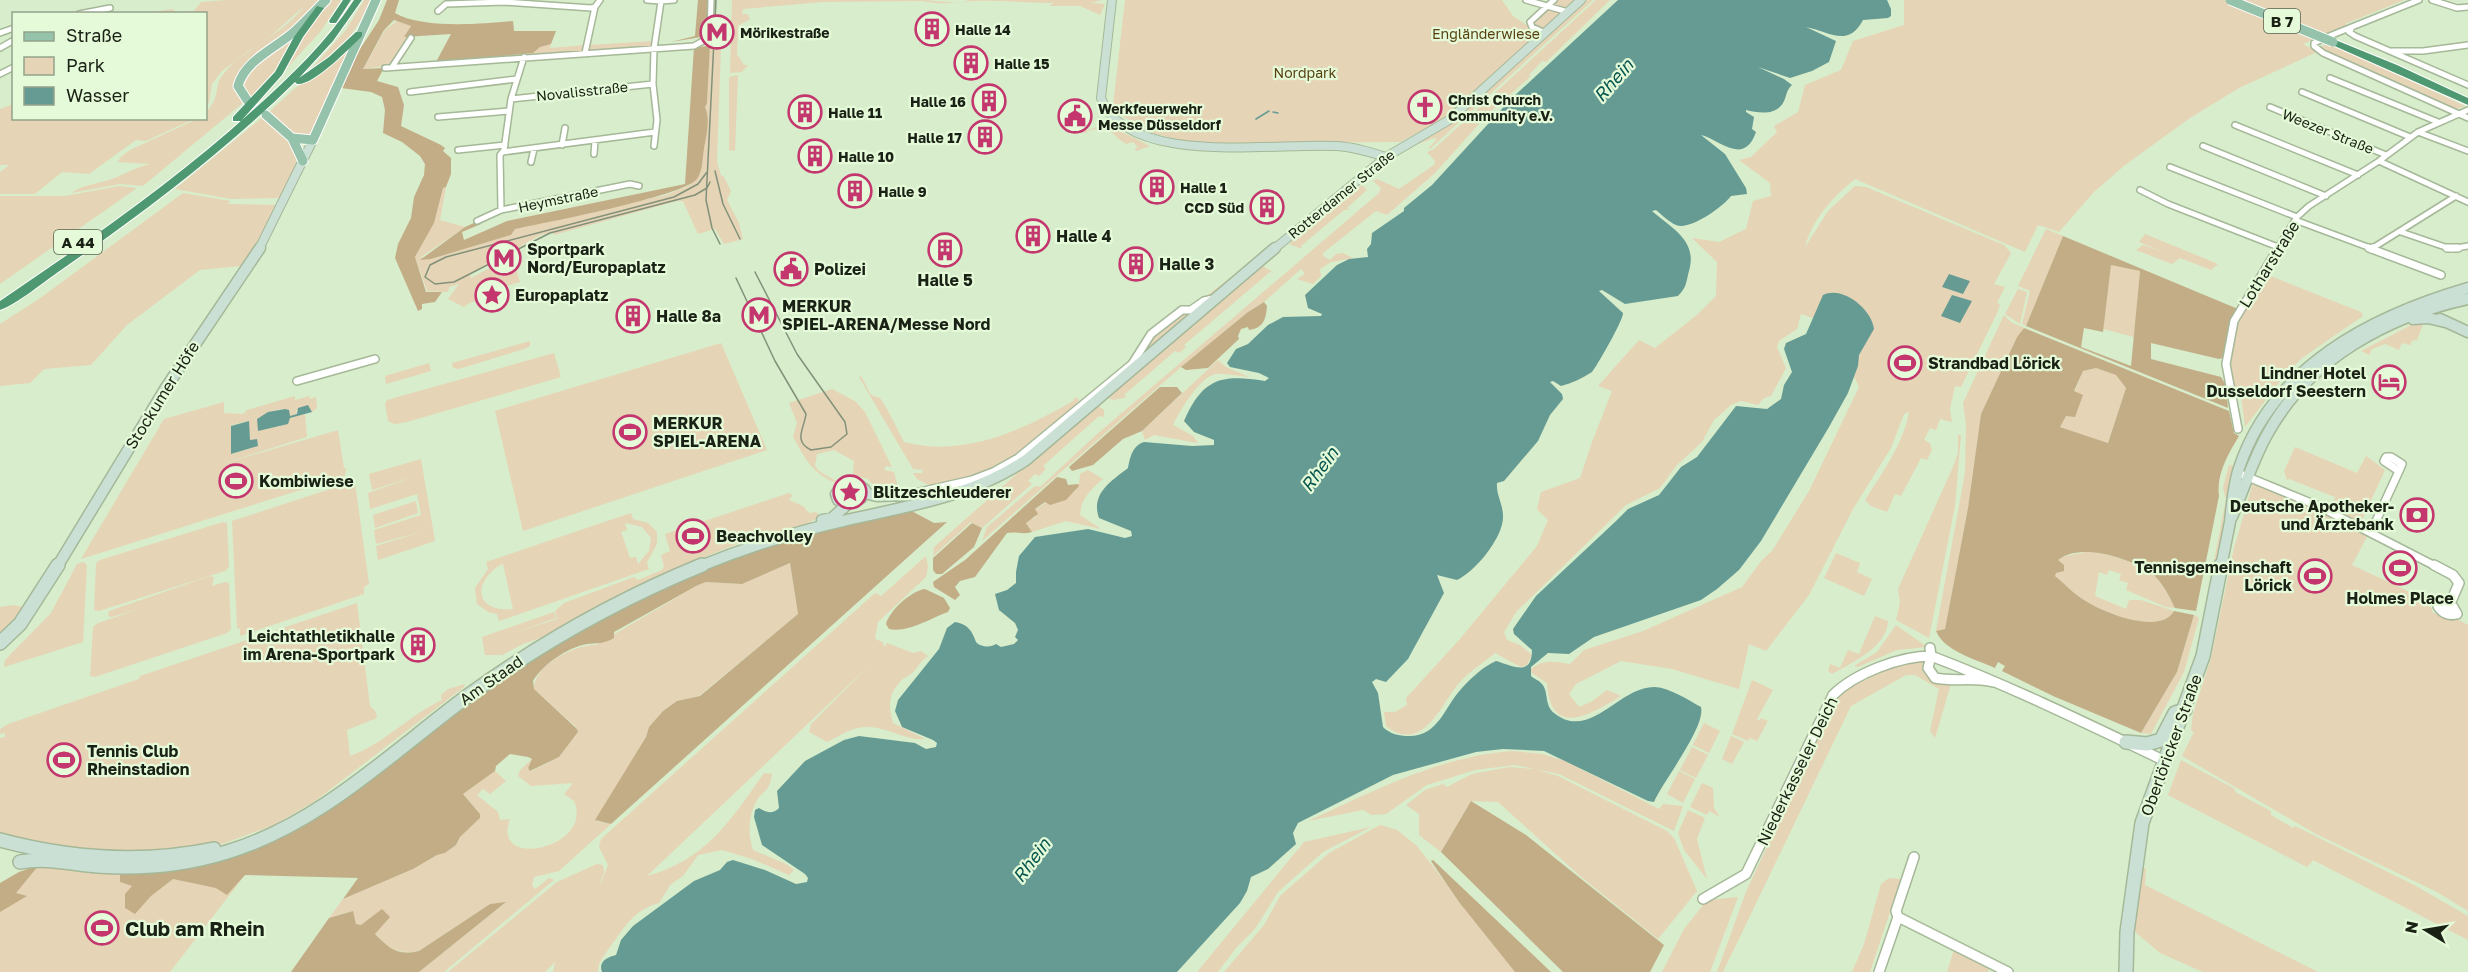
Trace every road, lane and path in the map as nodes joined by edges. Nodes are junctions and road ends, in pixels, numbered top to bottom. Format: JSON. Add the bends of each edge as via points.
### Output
{"nodes":[{"id":1,"x":347,"y":0,"type":"edge"},
{"id":2,"x":358,"y":0,"type":"edge"},
{"id":3,"x":376,"y":0,"type":"edge"},
{"id":4,"x":600,"y":0,"type":"edge"},
{"id":5,"x":647,"y":0,"type":"edge"},
{"id":6,"x":674,"y":0,"type":"edge"},
{"id":7,"x":711,"y":0,"type":"edge"},
{"id":8,"x":1112,"y":0,"type":"edge"},
{"id":9,"x":1526,"y":0,"type":"edge"},
{"id":10,"x":1554,"y":0,"type":"edge"},
{"id":11,"x":1581,"y":0,"type":"edge"},
{"id":12,"x":2230,"y":0,"type":"edge"},
{"id":13,"x":2236,"y":0,"type":"edge"},
{"id":14,"x":2419,"y":0,"type":"edge"},
{"id":15,"x":2432,"y":0,"type":"edge"},
{"id":16,"x":661,"y":1,"type":"edge"},
{"id":17,"x":566,"y":2,"type":"edge"},
{"id":18,"x":323,"y":4,"type":"edge"},
{"id":19,"x":1547,"y":6,"type":"junction"},
{"id":20,"x":595,"y":7,"type":"junction"},
{"id":21,"x":2468,"y":7,"type":"edge"},
{"id":22,"x":109,"y":8,"type":"edge"},
{"id":23,"x":438,"y":11,"type":"dead end"},
{"id":24,"x":89,"y":12,"type":"edge"},
{"id":25,"x":1568,"y":12,"type":"junction"},
{"id":26,"x":2351,"y":32,"type":"junction"},
{"id":27,"x":1545,"y":33,"type":"junction"},
{"id":28,"x":359,"y":34,"type":"junction"},
{"id":29,"x":411,"y":38,"type":"dead end"},
{"id":30,"x":2336,"y":38,"type":"junction"},
{"id":31,"x":2468,"y":45,"type":"edge"},
{"id":32,"x":654,"y":49,"type":"junction"},
{"id":33,"x":2391,"y":52,"type":"junction"},
{"id":34,"x":585,"y":53,"type":"junction"},
{"id":35,"x":524,"y":57,"type":"junction"},
{"id":36,"x":392,"y":67,"type":"junction"},
{"id":37,"x":385,"y":68,"type":"dead end"},
{"id":38,"x":2330,"y":78,"type":"dead end"},
{"id":39,"x":517,"y":79,"type":"junction"},
{"id":40,"x":653,"y":84,"type":"junction"},
{"id":41,"x":2468,"y":85,"type":"edge"},
{"id":42,"x":410,"y":92,"type":"dead end"},
{"id":43,"x":2302,"y":92,"type":"dead end"},
{"id":44,"x":511,"y":99,"type":"junction"},
{"id":45,"x":247,"y":100,"type":"dead end"},
{"id":46,"x":2467,"y":100,"type":"edge"},
{"id":47,"x":2270,"y":107,"type":"dead end"},
{"id":48,"x":266,"y":110,"type":"junction"},
{"id":49,"x":2468,"y":110,"type":"edge"},
{"id":50,"x":509,"y":111,"type":"junction"},
{"id":51,"x":2460,"y":114,"type":"junction"},
{"id":52,"x":438,"y":117,"type":"dead end"},
{"id":53,"x":2468,"y":118,"type":"edge"},
{"id":54,"x":237,"y":119,"type":"junction"},
{"id":55,"x":2438,"y":122,"type":"junction"},
{"id":56,"x":2235,"y":125,"type":"dead end"},
{"id":57,"x":565,"y":128,"type":"dead end"},
{"id":58,"x":655,"y":132,"type":"junction"},
{"id":59,"x":2418,"y":132,"type":"junction"},
{"id":60,"x":2410,"y":137,"type":"junction"},
{"id":61,"x":292,"y":138,"type":"junction"},
{"id":62,"x":313,"y":140,"type":"junction"},
{"id":63,"x":595,"y":141,"type":"junction"},
{"id":64,"x":505,"y":145,"type":"junction"},
{"id":65,"x":562,"y":145,"type":"junction"},
{"id":66,"x":654,"y":146,"type":"dead end"},
{"id":67,"x":2203,"y":146,"type":"dead end"},
{"id":68,"x":534,"y":149,"type":"junction"},
{"id":69,"x":458,"y":150,"type":"dead end"},
{"id":70,"x":2468,"y":151,"type":"edge"},
{"id":71,"x":503,"y":152,"type":"junction"},
{"id":72,"x":594,"y":153,"type":"dead end"},
{"id":73,"x":2386,"y":155,"type":"junction"},
{"id":74,"x":1386,"y":157,"type":"junction"},
{"id":75,"x":303,"y":161,"type":"junction"},
{"id":76,"x":2379,"y":161,"type":"junction"},
{"id":77,"x":531,"y":162,"type":"dead end"},
{"id":78,"x":2170,"y":167,"type":"dead end"},
{"id":79,"x":2358,"y":175,"type":"junction"},
{"id":80,"x":639,"y":186,"type":"dead end"},
{"id":81,"x":2140,"y":190,"type":"dead end"},
{"id":82,"x":2326,"y":196,"type":"junction"},
{"id":83,"x":2456,"y":196,"type":"junction"},
{"id":84,"x":2468,"y":202,"type":"edge"},
{"id":85,"x":501,"y":210,"type":"junction"},
{"id":86,"x":2296,"y":219,"type":"junction"},
{"id":87,"x":477,"y":221,"type":"dead end"},
{"id":88,"x":2401,"y":232,"type":"junction"},
{"id":89,"x":2468,"y":246,"type":"edge"},
{"id":90,"x":2278,"y":247,"type":"junction"},
{"id":91,"x":2371,"y":249,"type":"junction"},
{"id":92,"x":2440,"y":275,"type":"dead end"},
{"id":93,"x":2468,"y":288,"type":"edge"},
{"id":94,"x":0,"y":296,"type":"edge"},
{"id":95,"x":2432,"y":297,"type":"junction"},
{"id":96,"x":2468,"y":298,"type":"edge"},
{"id":97,"x":1213,"y":299,"type":"junction"},
{"id":98,"x":2445,"y":304,"type":"junction"},
{"id":99,"x":0,"y":306,"type":"edge"},
{"id":100,"x":2429,"y":309,"type":"junction"},
{"id":101,"x":1173,"y":318,"type":"junction"},
{"id":102,"x":1189,"y":319,"type":"junction"},
{"id":103,"x":2445,"y":322,"type":"junction"},
{"id":104,"x":2468,"y":331,"type":"edge"},
{"id":105,"x":2357,"y":343,"type":"junction"},
{"id":106,"x":375,"y":359,"type":"dead end"},
{"id":107,"x":297,"y":381,"type":"dead end"},
{"id":108,"x":2238,"y":429,"type":"dead end"},
{"id":109,"x":2398,"y":471,"type":"dead end"},
{"id":110,"x":2241,"y":475,"type":"junction"},
{"id":111,"x":976,"y":488,"type":"joint"},
{"id":112,"x":910,"y":494,"type":"joint"},
{"id":113,"x":853,"y":499,"type":"joint"},
{"id":114,"x":2371,"y":532,"type":"junction"},
{"id":115,"x":2450,"y":604,"type":"dead end"},
{"id":116,"x":0,"y":643,"type":"edge"},
{"id":117,"x":1931,"y":652,"type":"junction"},
{"id":118,"x":1993,"y":682,"type":"junction"},
{"id":119,"x":2185,"y":710,"type":"junction"},
{"id":120,"x":2126,"y":742,"type":"junction"},
{"id":121,"x":2165,"y":760,"type":"junction"},
{"id":122,"x":0,"y":840,"type":"edge"},
{"id":123,"x":1914,"y":857,"type":"dead end"},
{"id":124,"x":20,"y":862,"type":"dead end"},
{"id":125,"x":1703,"y":899,"type":"dead end"},
{"id":126,"x":1898,"y":917,"type":"junction"},
{"id":127,"x":1879,"y":972,"type":"edge"},
{"id":128,"x":2008,"y":972,"type":"edge"},
{"id":129,"x":2126,"y":972,"type":"edge"}],
"edges":[{"from":1,"to":54,"type":"highway","number":"A 44","via":[[306,54]]},
{"from":2,"to":48,"type":"highway","number":"A 44","via":[[325,46]]},
{"from":3,"to":28,"type":"main road"},
{"from":4,"to":20,"type":"street"},
{"from":5,"to":16,"type":"street"},
{"from":6,"to":16,"type":"street"},
{"from":7,"to":32,"type":"street","via":[[707,41],[694,46]]},
{"from":8,"to":74,"type":"street","via":[[1102,104],[1129,130],[1183,147],[1338,146]]},
{"from":9,"to":19,"type":"street"},
{"from":10,"to":19,"type":"street"},
{"from":11,"to":25,"type":"street","name":"Rotterdamer Straße"},
{"from":12,"to":30,"type":"main road","number":"B 7","bridge":true},
{"from":13,"to":30,"type":"main road","number":"B 7","bridge":true},
{"from":14,"to":26,"type":"street"},
{"from":15,"to":21,"type":"street","via":[[2451,7]]},
{"from":16,"to":32,"type":"street"},
{"from":17,"to":20,"type":"street"},
{"from":17,"to":23,"type":"street","via":[[446,4]]},
{"from":18,"to":45,"type":"main road","via":[[245,70],[238,86]]},
{"from":18,"to":54,"type":"highway","via":[[279,73]]},
{"from":19,"to":25,"type":"street"},
{"from":19,"to":27,"type":"street","via":[[1530,23]]},
{"from":20,"to":34,"type":"street"},
{"from":22,"to":24,"type":"street"},
{"from":25,"to":27,"type":"street","name":"Rotterdamer Straße"},
{"from":26,"to":30,"type":"street"},
{"from":26,"to":33,"type":"street"},
{"from":27,"to":74,"type":"street","name":"Rotterdamer Straße","via":[[1449,120]]},
{"from":28,"to":48,"type":"highway"},
{"from":28,"to":62,"type":"main road"},
{"from":29,"to":36,"type":"street"},
{"from":30,"to":46,"type":"highway","number":"B 7"},
{"from":30,"to":51,"type":"street","via":[[2314,43],[2314,47]]},
{"from":31,"to":33,"type":"street"},
{"from":32,"to":34,"type":"street"},
{"from":32,"to":40,"type":"street"},
{"from":33,"to":41,"type":"street"},
{"from":34,"to":35,"type":"street"},
{"from":35,"to":36,"type":"street"},
{"from":35,"to":39,"type":"street"},
{"from":36,"to":37,"type":"street"},
{"from":38,"to":55,"type":"street"},
{"from":39,"to":42,"type":"street"},
{"from":39,"to":44,"type":"street"},
{"from":40,"to":44,"type":"street","name":"Novalisstraße"},
{"from":40,"to":58,"type":"street"},
{"from":43,"to":60,"type":"street"},
{"from":44,"to":50,"type":"street"},
{"from":47,"to":73,"type":"street","name":"Weezer Straße"},
{"from":48,"to":61,"type":"main road"},
{"from":48,"to":99,"type":"highway","number":"A 44","via":[[167,187]]},
{"from":49,"to":51,"type":"street","name":"Lotharstraße"},
{"from":50,"to":52,"type":"street"},
{"from":50,"to":64,"type":"street"},
{"from":51,"to":53,"type":"street"},
{"from":51,"to":55,"type":"street","name":"Lotharstraße"},
{"from":54,"to":94,"type":"highway","number":"A 44","via":[[155,186]]},
{"from":55,"to":59,"type":"street","name":"Lotharstraße"},
{"from":56,"to":79,"type":"street"},
{"from":57,"to":65,"type":"street"},
{"from":58,"to":63,"type":"street"},
{"from":58,"to":66,"type":"street"},
{"from":59,"to":60,"type":"street","name":"Lotharstraße"},
{"from":59,"to":70,"type":"street"},
{"from":60,"to":73,"type":"street","name":"Lotharstraße"},
{"from":61,"to":62,"type":"main road"},
{"from":61,"to":75,"type":"main road"},
{"from":62,"to":75,"type":"street","name":"Stockumer Höfe"},
{"from":63,"to":65,"type":"street"},
{"from":63,"to":72,"type":"street"},
{"from":64,"to":69,"type":"street"},
{"from":64,"to":71,"type":"street"},
{"from":65,"to":68,"type":"street"},
{"from":67,"to":82,"type":"street"},
{"from":68,"to":71,"type":"street"},
{"from":68,"to":77,"type":"street"},
{"from":71,"to":85,"type":"street","via":[[496,170]]},
{"from":73,"to":76,"type":"street","name":"Lotharstraße"},
{"from":74,"to":97,"type":"street","name":"Rotterdamer Straße"},
{"from":75,"to":116,"type":"street","name":"Stockumer Höfe","via":[[249,266],[194,344],[36,602]]},
{"from":76,"to":79,"type":"street","name":"Lotharstraße"},
{"from":76,"to":83,"type":"street"},
{"from":78,"to":86,"type":"street"},
{"from":79,"to":82,"type":"street","name":"Lotharstraße"},
{"from":80,"to":85,"type":"street","name":"Heymstraße","via":[[630,184]]},
{"from":81,"to":90,"type":"street"},
{"from":82,"to":86,"type":"street","name":"Lotharstraße"},
{"from":83,"to":84,"type":"street"},
{"from":83,"to":88,"type":"street"},
{"from":85,"to":87,"type":"street","name":"Heymstraße"},
{"from":86,"to":90,"type":"street","name":"Lotharstraße"},
{"from":86,"to":91,"type":"street"},
{"from":88,"to":89,"type":"street","via":[[2451,249]]},
{"from":88,"to":91,"type":"street"},
{"from":90,"to":108,"type":"street","name":"Lotharstraße","via":[[2230,334],[2227,378]]},
{"from":91,"to":92,"type":"street"},
{"from":93,"to":95,"type":"street"},
{"from":95,"to":100,"type":"street"},
{"from":95,"to":110,"type":"street","via":[[2377,321],[2313,362],[2264,416]]},
{"from":96,"to":98,"type":"street"},
{"from":97,"to":101,"type":"street","name":"Rotterdamer Straße","via":[[1191,310],[1182,310]]},
{"from":97,"to":102,"type":"street","name":"Rotterdamer Straße"},
{"from":98,"to":100,"type":"street"},
{"from":98,"to":104,"type":"street","via":[[2448,317]]},
{"from":100,"to":103,"type":"street"},
{"from":100,"to":105,"type":"street"},
{"from":101,"to":102,"type":"street"},
{"from":101,"to":112,"type":"street","name":"Rotterdamer Straße","via":[[1149,336],[1132,364],[1018,458],[993,472],[930,493]]},
{"from":102,"to":111,"type":"street","name":"Rotterdamer Straße","via":[[1026,460]]},
{"from":103,"to":104,"type":"street"},
{"from":103,"to":105,"type":"street","via":[[2419,318]]},
{"from":105,"to":110,"type":"street","via":[[2323,367],[2286,405]]},
{"from":106,"to":107,"type":"street"},
{"from":109,"to":114,"type":"street"},
{"from":110,"to":114,"type":"street"},
{"from":110,"to":119,"type":"street","name":"Oberlöricker Straße","via":[[2203,656]]},
{"from":111,"to":124,"type":"street","name":"Am Staad","via":[[763,543],[627,599],[565,632],[488,681],[312,814],[247,846],[195,861],[163,865]]},
{"from":112,"to":113,"type":"street","name":"Rotterdamer Straße"},
{"from":113,"to":122,"type":"street","name":"Am Staad","via":[[832,518],[700,560],[559,629],[465,689],[318,802],[249,837],[205,851],[144,858],[75,855]]},
{"from":114,"to":115,"type":"street","via":[[2456,577],[2458,583]]},
{"from":117,"to":118,"type":"street"},
{"from":117,"to":118,"type":"street","via":[[1928,668],[1935,678]]},
{"from":117,"to":125,"type":"street","name":"Niederkasseler Deich","via":[[1900,659],[1838,689],[1746,874]]},
{"from":118,"to":120,"type":"street"},
{"from":119,"to":120,"type":"street","via":[[2175,712],[2161,740],[2147,744]]},
{"from":119,"to":121,"type":"street","name":"Oberlöricker Straße"},
{"from":120,"to":121,"type":"street"},
{"from":121,"to":129,"type":"street","name":"Oberlöricker Straße","via":[[2142,823],[2127,932]]},
{"from":123,"to":126,"type":"street","via":[[1896,911]]},
{"from":126,"to":127,"type":"street"},
{"from":126,"to":128,"type":"street"}]}
